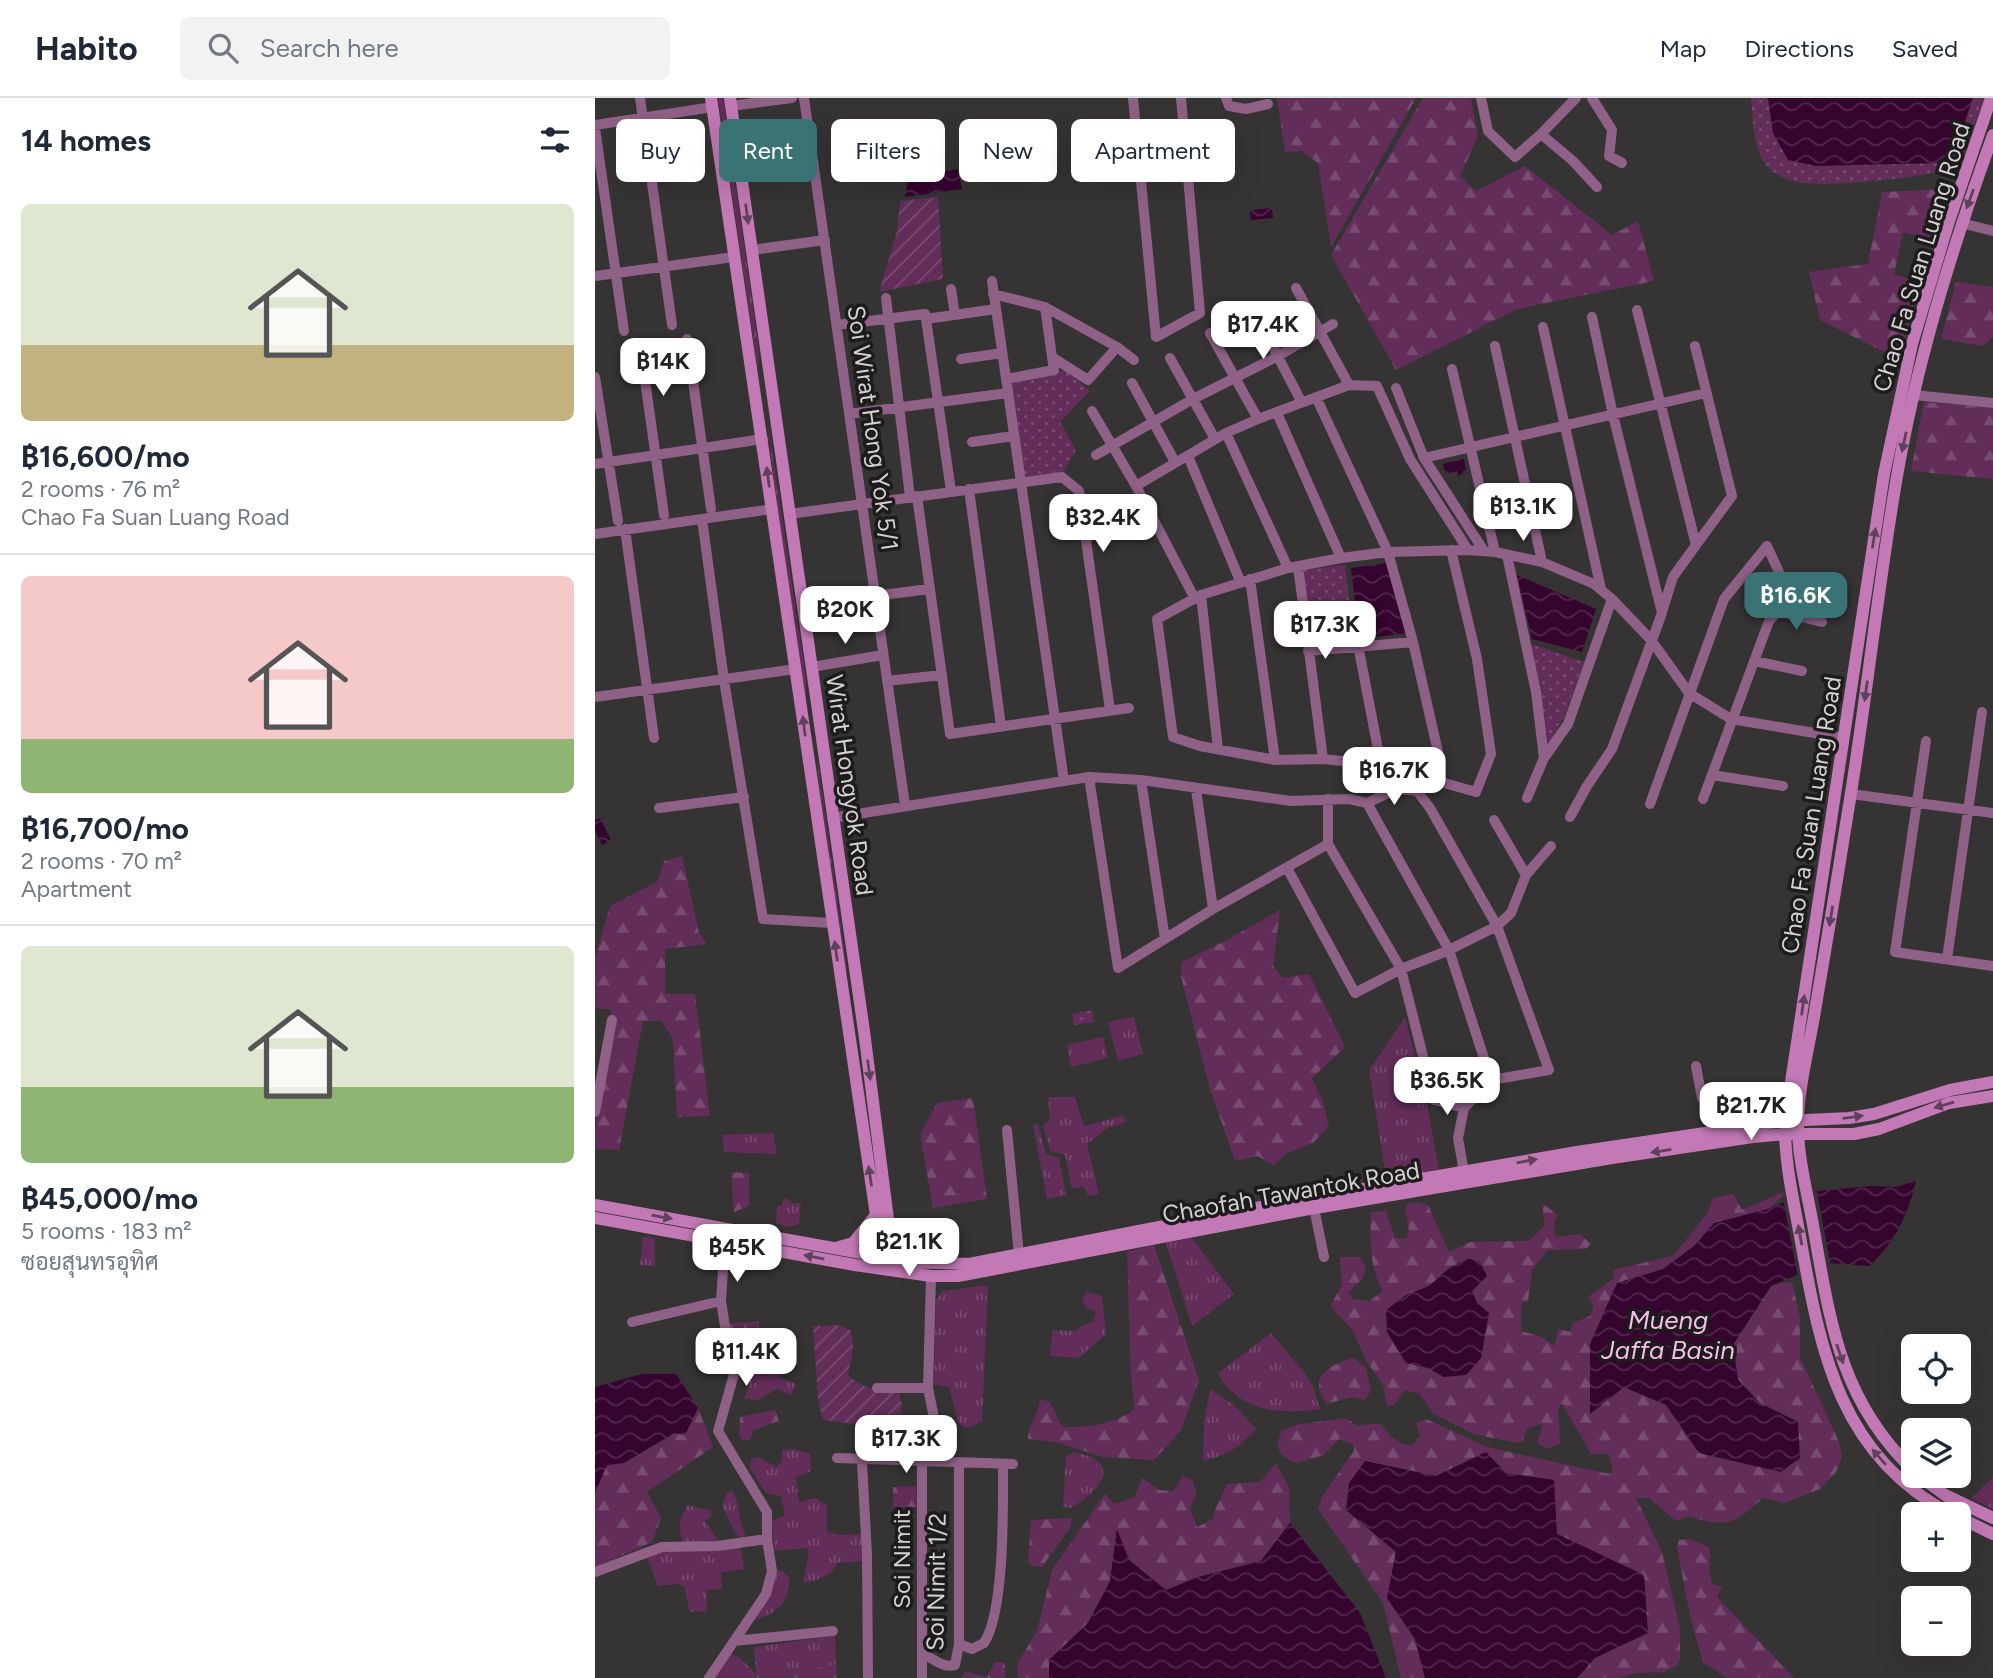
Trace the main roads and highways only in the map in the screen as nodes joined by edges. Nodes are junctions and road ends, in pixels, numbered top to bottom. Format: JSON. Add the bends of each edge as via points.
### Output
{"nodes":[{"id":1,"x":1991,"y":98,"type":"edge"},
{"id":2,"x":712,"y":102,"type":"edge"},
{"id":3,"x":730,"y":102,"type":"edge"},
{"id":4,"x":1993,"y":135,"type":"edge"},
{"id":5,"x":772,"y":400,"type":"junction"},
{"id":6,"x":757,"y":402,"type":"junction"},
{"id":7,"x":1858,"y":644,"type":"junction"},
{"id":8,"x":1872,"y":647,"type":"junction"},
{"id":9,"x":822,"y":749,"type":"junction"},
{"id":10,"x":807,"y":751,"type":"junction"},
{"id":11,"x":864,"y":1031,"type":"junction"},
{"id":12,"x":848,"y":1033,"type":"junction"},
{"id":13,"x":1993,"y":1082,"type":"edge"},
{"id":14,"x":1993,"y":1096,"type":"edge"},
{"id":15,"x":1792,"y":1127,"type":"junction"},
{"id":16,"x":595,"y":1205,"type":"edge"},
{"id":17,"x":876,"y":1215,"type":"junction"},
{"id":18,"x":595,"y":1218,"type":"edge"},
{"id":19,"x":891,"y":1229,"type":"junction"},
{"id":20,"x":831,"y":1248,"type":"junction"},
{"id":21,"x":880,"y":1262,"type":"junction"},
{"id":22,"x":894,"y":1264,"type":"junction"},
{"id":23,"x":930,"y":1270,"type":"junction"},
{"id":24,"x":1901,"y":1458,"type":"edge"},
{"id":25,"x":1936,"y":1488,"type":"edge"},
{"id":26,"x":1929,"y":1502,"type":"edge"},
{"id":27,"x":1993,"y":1518,"type":"edge"},
{"id":28,"x":1971,"y":1523,"type":"edge"},
{"id":29,"x":1993,"y":1534,"type":"edge"}],
"edges":[{"from":7,"to":1,"type":"main road","name":"Chao Fa Suan Luang Road","one_way":true,"via":[[1884,474],[1912,344]]},
{"from":2,"to":6,"type":"main road","name":"Wirat Hongyok Road"},
{"from":3,"to":5,"type":"main road","name":"Wirat Hongyok Road","one_way":true},
{"from":4,"to":8,"type":"main road","name":"Chao Fa Suan Luang Road","one_way":true,"via":[[1926,340],[1896,481]]},
{"from":5,"to":6,"type":"main road"},
{"from":5,"to":9,"type":"main road","name":"Wirat Hongyok Road"},
{"from":10,"to":6,"type":"main road","name":"Wirat Hongyok Road","one_way":true},
{"from":7,"to":8,"type":"main road"},
{"from":15,"to":7,"type":"main road","name":"Chao Fa Suan Luang Road","one_way":true},
{"from":8,"to":15,"type":"main road","name":"Chao Fa Suan Luang Road","one_way":true,"via":[[1816,1009]]},
{"from":9,"to":10,"type":"main road"},
{"from":9,"to":11,"type":"main road","name":"Wirat Hongyok Road"},
{"from":12,"to":10,"type":"main road","name":"Wirat Hongyok Road","one_way":true},
{"from":11,"to":12,"type":"main road"},
{"from":11,"to":19,"type":"main road","name":"Wirat Hongyok Road","one_way":true},
{"from":17,"to":12,"type":"main road","name":"Wirat Hongyok Road","one_way":true},
{"from":15,"to":13,"type":"main road","name":"Chaofah Tawantok Road","one_way":true,"via":[[1874,1114]]},
{"from":14,"to":15,"type":"main road","name":"Chaofah Tawantok Road","one_way":true,"via":[[1949,1103],[1854,1133]]},
{"from":23,"to":15,"type":"main road","name":"Chaofah Tawantok Road","one_way":true,"via":[[1277,1204],[1713,1130]]},
{"from":15,"to":23,"type":"main road","name":"Chaofah Tawantok Road","one_way":true,"via":[[958,1276]]},
{"from":15,"to":24,"type":"main road","one_way":true,"via":[[1838,1349],[1861,1404]]},
{"from":26,"to":15,"type":"main road","one_way":true,"via":[[1901,1480],[1860,1434],[1834,1381],[1815,1321],[1790,1180]]},
{"from":16,"to":20,"type":"main road","name":"Chaofah Tawantok Road","one_way":true},
{"from":17,"to":20,"type":"main road","via":[[853,1242]]},
{"from":17,"to":21,"type":"main road","name":"Wirat Hongyok Road"},
{"from":21,"to":18,"type":"main road","name":"Chaofah Tawantok Road","one_way":true},
{"from":19,"to":22,"type":"main road","name":"Wirat Hongyok Road"},
{"from":19,"to":23,"type":"main road"},
{"from":20,"to":21,"type":"main road","name":"Chaofah Tawantok Road"},
{"from":21,"to":22,"type":"main road","name":"Chaofah Tawantok Road"},
{"from":22,"to":23,"type":"main road","name":"Chaofah Tawantok Road"},
{"from":25,"to":27,"type":"main road"},
{"from":28,"to":29,"type":"main road"}]}
